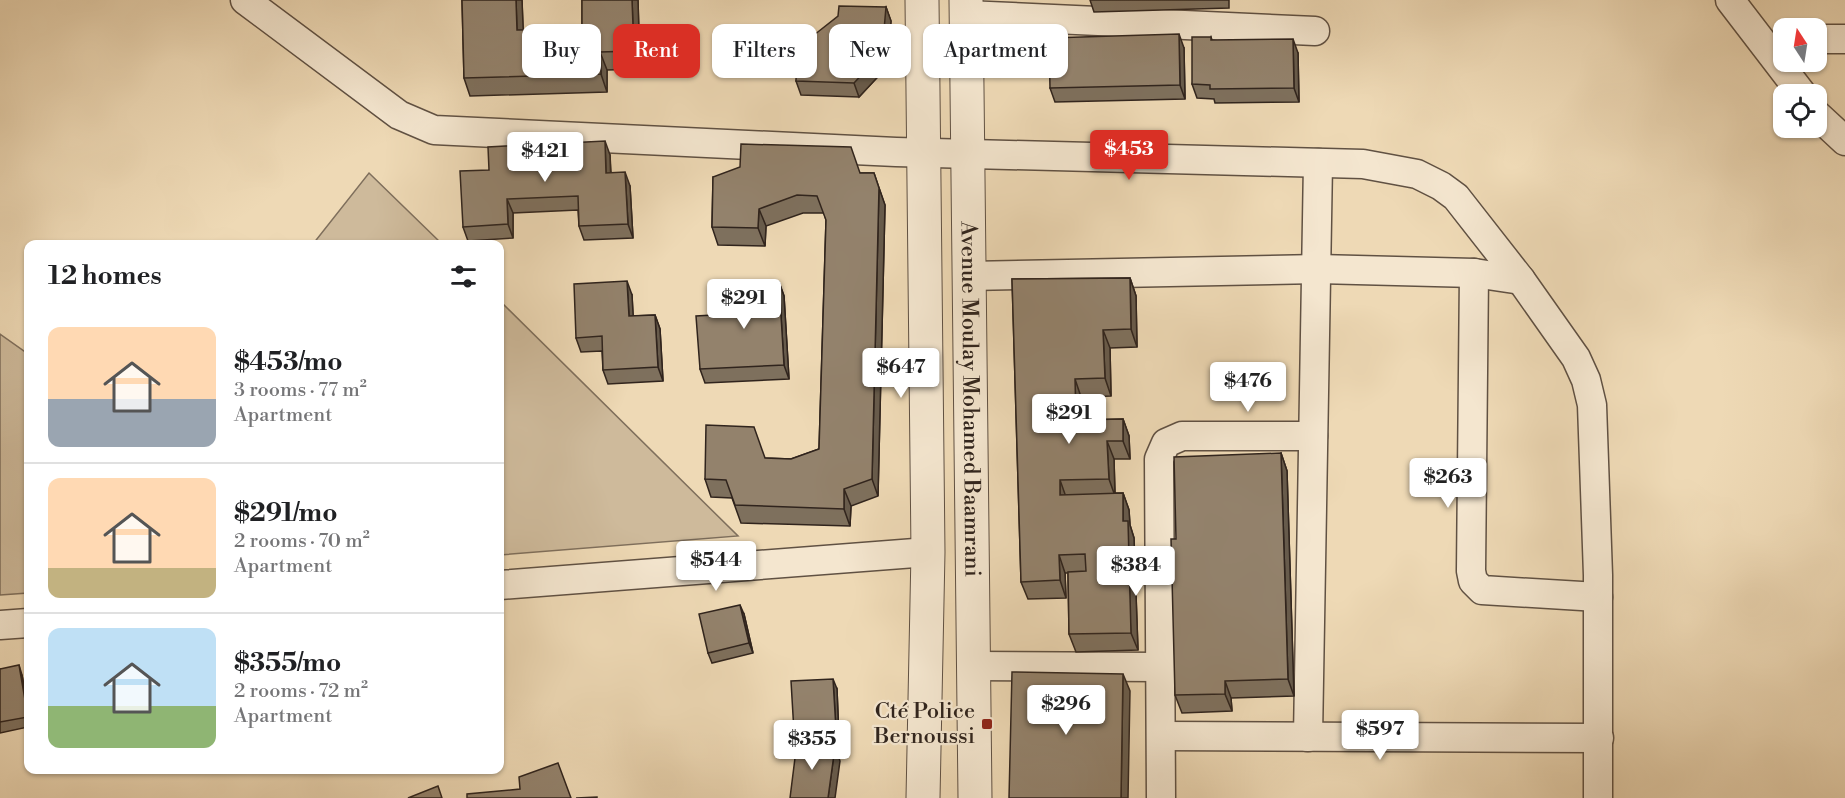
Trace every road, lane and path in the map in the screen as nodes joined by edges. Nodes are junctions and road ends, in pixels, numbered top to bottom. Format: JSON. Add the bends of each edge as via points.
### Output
{"nodes":[{"id":1,"x":244,"y":0,"type":"edge"},
{"id":2,"x":922,"y":0,"type":"edge"},
{"id":3,"x":1730,"y":0,"type":"edge"},
{"id":4,"x":966,"y":8,"type":"edge"},
{"id":5,"x":1315,"y":31,"type":"dead end"},
{"id":6,"x":1772,"y":38,"type":"edge"},
{"id":7,"x":1827,"y":39,"type":"edge"},
{"id":8,"x":1845,"y":39,"type":"edge"},
{"id":9,"x":1797,"y":84,"type":"edge"},
{"id":10,"x":1827,"y":124,"type":"edge"},
{"id":11,"x":1845,"y":141,"type":"edge"},
{"id":12,"x":923,"y":153,"type":"junction"},
{"id":13,"x":967,"y":154,"type":"junction"},
{"id":14,"x":1318,"y":163,"type":"junction"},
{"id":15,"x":1318,"y":269,"type":"junction"},
{"id":16,"x":1474,"y":273,"type":"junction"},
{"id":17,"x":969,"y":276,"type":"junction"},
{"id":18,"x":1521,"y":280,"type":"junction"},
{"id":19,"x":1313,"y":436,"type":"junction"},
{"id":20,"x":928,"y":552,"type":"junction"},
{"id":21,"x":504,"y":585,"type":"edge"},
{"id":22,"x":1598,"y":597,"type":"junction"},
{"id":23,"x":24,"y":623,"type":"edge"},
{"id":24,"x":0,"y":625,"type":"edge"},
{"id":25,"x":973,"y":666,"type":"junction"},
{"id":26,"x":1160,"y":667,"type":"junction"},
{"id":27,"x":1162,"y":736,"type":"junction"},
{"id":28,"x":1308,"y":737,"type":"junction"},
{"id":29,"x":1599,"y":738,"type":"junction"},
{"id":30,"x":923,"y":798,"type":"edge"},
{"id":31,"x":975,"y":798,"type":"edge"},
{"id":32,"x":1161,"y":798,"type":"edge"},
{"id":33,"x":1598,"y":798,"type":"edge"}],
"edges":[{"from":1,"to":12,"type":"street","via":[[399,115],[435,130]]},
{"from":2,"to":12,"type":"street","name":"Avenue Moulay Mohamed Baamrani"},
{"from":3,"to":6,"type":"street"},
{"from":4,"to":5,"type":"street"},
{"from":4,"to":13,"type":"street","name":"Avenue Moulay Mohamed Baamrani"},
{"from":6,"to":9,"type":"street"},
{"from":7,"to":8,"type":"street"},
{"from":10,"to":11,"type":"street"},
{"from":12,"to":13,"type":"street"},
{"from":12,"to":20,"type":"street","name":"Avenue Moulay Mohamed Baamrani"},
{"from":13,"to":14,"type":"street"},
{"from":13,"to":17,"type":"street","name":"Avenue Moulay Mohamed Baamrani"},
{"from":14,"to":15,"type":"street"},
{"from":14,"to":18,"type":"street","via":[[1392,168],[1441,186],[1470,212]]},
{"from":15,"to":16,"type":"street"},
{"from":15,"to":17,"type":"street"},
{"from":15,"to":19,"type":"street"},
{"from":16,"to":18,"type":"street"},
{"from":16,"to":22,"type":"street","via":[[1473,581],[1482,590]]},
{"from":17,"to":25,"type":"street","name":"Avenue Moulay Mohamed Baamrani"},
{"from":18,"to":22,"type":"street","via":[[1576,358],[1586,380],[1592,405]]},
{"from":19,"to":26,"type":"street","via":[[1182,436],[1166,443],[1159,459]]},
{"from":19,"to":28,"type":"street"},
{"from":20,"to":21,"type":"street"},
{"from":20,"to":30,"type":"street","name":"Avenue Moulay Mohamed Baamrani"},
{"from":22,"to":29,"type":"street"},
{"from":23,"to":24,"type":"street"},
{"from":25,"to":26,"type":"street"},
{"from":25,"to":31,"type":"street","name":"Avenue Moulay Mohamed Baamrani"},
{"from":26,"to":27,"type":"street"},
{"from":27,"to":28,"type":"street"},
{"from":27,"to":32,"type":"street"},
{"from":28,"to":29,"type":"street"},
{"from":29,"to":33,"type":"street"}]}
